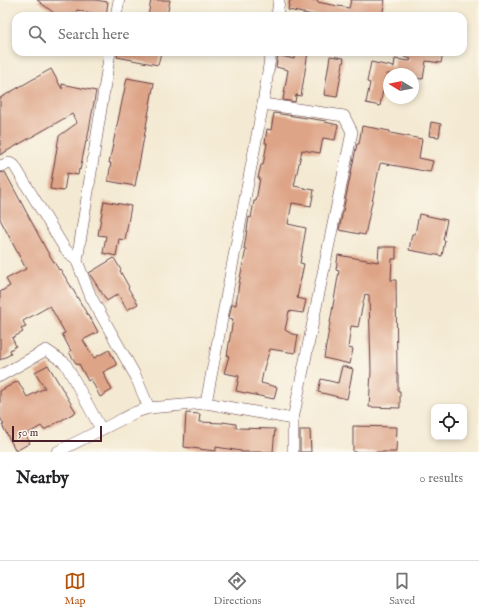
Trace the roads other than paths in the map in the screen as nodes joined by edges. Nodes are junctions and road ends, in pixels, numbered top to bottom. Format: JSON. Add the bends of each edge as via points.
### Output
{"nodes":[{"id":1,"x":118,"y":0,"type":"edge"},
{"id":2,"x":279,"y":0,"type":"edge"},
{"id":3,"x":116,"y":12,"type":"edge"},
{"id":4,"x":278,"y":12,"type":"edge"},
{"id":5,"x":109,"y":56,"type":"edge"},
{"id":6,"x":270,"y":56,"type":"edge"},
{"id":7,"x":263,"y":104,"type":"junction"},
{"id":8,"x":0,"y":166,"type":"edge"},
{"id":9,"x":77,"y":261,"type":"junction"},
{"id":10,"x":0,"y":376,"type":"edge"},
{"id":11,"x":206,"y":403,"type":"junction"},
{"id":12,"x":148,"y":408,"type":"junction"},
{"id":13,"x":293,"y":419,"type":"junction"},
{"id":14,"x":101,"y":429,"type":"junction"},
{"id":15,"x":57,"y":452,"type":"edge"},
{"id":16,"x":293,"y":452,"type":"edge"}],
"edges":[{"from":1,"to":3,"type":"street"},
{"from":2,"to":4,"type":"street"},
{"from":5,"to":9,"type":"street"},
{"from":6,"to":7,"type":"street"},
{"from":7,"to":11,"type":"street"},
{"from":7,"to":13,"type":"street","via":[[344,116],[352,132]]},
{"from":8,"to":9,"type":"street","via":[[9,163],[14,165],[65,249]]},
{"from":9,"to":12,"type":"street","via":[[91,297],[135,375]]},
{"from":10,"to":14,"type":"street","via":[[46,350],[65,363]]},
{"from":11,"to":12,"type":"street"},
{"from":11,"to":13,"type":"street"},
{"from":12,"to":14,"type":"street"},
{"from":13,"to":16,"type":"street"},
{"from":14,"to":15,"type":"street"}]}
